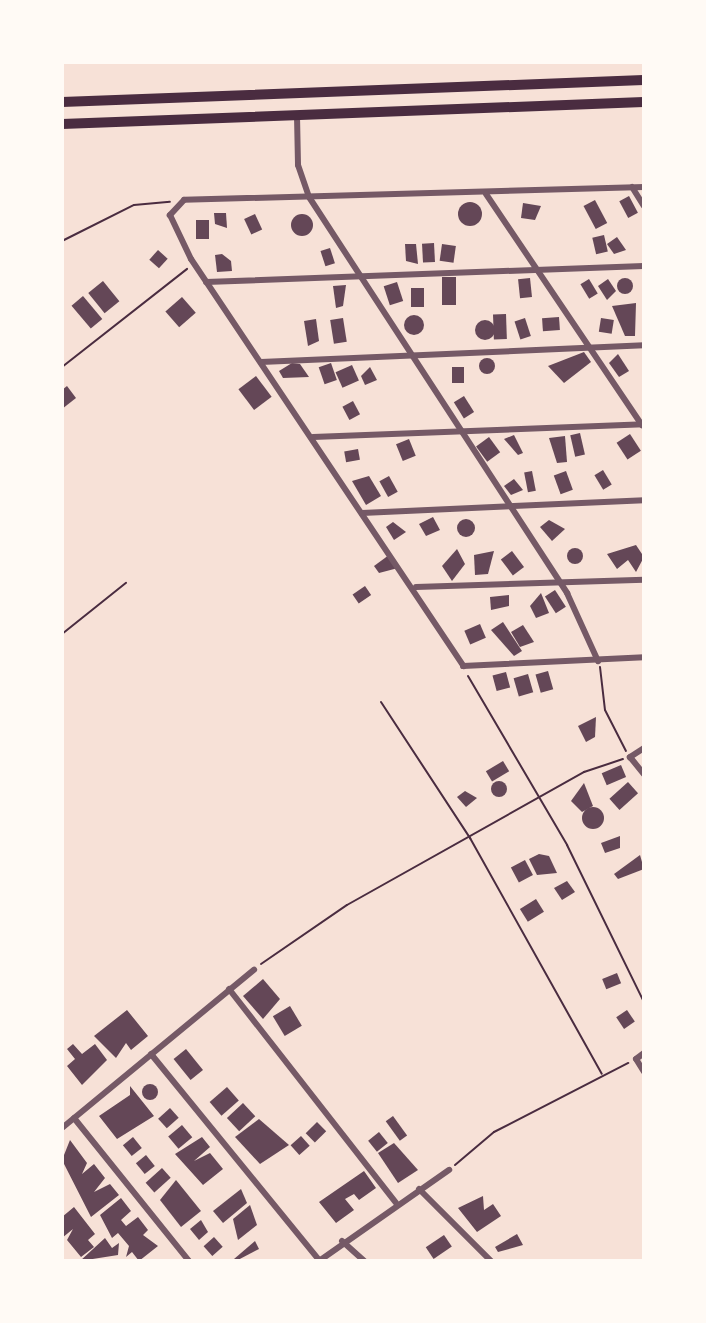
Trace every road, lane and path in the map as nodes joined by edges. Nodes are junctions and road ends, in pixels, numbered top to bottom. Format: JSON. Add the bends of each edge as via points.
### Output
{"nodes":[{"id":1,"x":644,"y":80,"type":"edge"},
{"id":2,"x":62,"y":102,"type":"edge"},
{"id":3,"x":644,"y":102,"type":"edge"},
{"id":4,"x":297,"y":116,"type":"junction"},
{"id":5,"x":62,"y":124,"type":"edge"},
{"id":6,"x":632,"y":187,"type":"junction"},
{"id":7,"x":644,"y":187,"type":"edge"},
{"id":8,"x":486,"y":194,"type":"junction"},
{"id":9,"x":309,"y":197,"type":"junction"},
{"id":10,"x":175,"y":205,"type":"junction"},
{"id":11,"x":644,"y":206,"type":"edge"},
{"id":12,"x":62,"y":241,"type":"edge"},
{"id":13,"x":194,"y":263,"type":"junction"},
{"id":14,"x":644,"y":266,"type":"edge"},
{"id":15,"x":537,"y":270,"type":"junction"},
{"id":16,"x":360,"y":274,"type":"junction"},
{"id":17,"x":206,"y":282,"type":"junction"},
{"id":18,"x":644,"y":345,"type":"edge"},
{"id":19,"x":590,"y":348,"type":"junction"},
{"id":20,"x":407,"y":353,"type":"junction"},
{"id":21,"x":261,"y":362,"type":"junction"},
{"id":22,"x":62,"y":367,"type":"edge"},
{"id":23,"x":643,"y":426,"type":"edge"},
{"id":24,"x":456,"y":428,"type":"junction"},
{"id":25,"x":313,"y":437,"type":"junction"},
{"id":26,"x":644,"y":500,"type":"edge"},
{"id":27,"x":509,"y":507,"type":"junction"},
{"id":28,"x":362,"y":513,"type":"junction"},
{"id":29,"x":644,"y":580,"type":"edge"},
{"id":30,"x":559,"y":581,"type":"junction"},
{"id":31,"x":126,"y":583,"type":"dead end"},
{"id":32,"x":416,"y":587,"type":"junction"},
{"id":33,"x":62,"y":634,"type":"edge"},
{"id":34,"x":644,"y":657,"type":"edge"},
{"id":35,"x":598,"y":661,"type":"junction"},
{"id":36,"x":463,"y":666,"type":"junction"},
{"id":37,"x":381,"y":702,"type":"dead end"},
{"id":38,"x":644,"y":748,"type":"edge"},
{"id":39,"x":630,"y":757,"type":"junction"},
{"id":40,"x":644,"y":774,"type":"edge"},
{"id":41,"x":539,"y":798,"type":"junction"},
{"id":42,"x":470,"y":838,"type":"junction"},
{"id":43,"x":254,"y":970,"type":"joint"},
{"id":44,"x":229,"y":989,"type":"junction"},
{"id":45,"x":644,"y":1002,"type":"edge"},
{"id":46,"x":644,"y":1053,"type":"edge"},
{"id":47,"x":151,"y":1054,"type":"junction"},
{"id":48,"x":636,"y":1059,"type":"junction"},
{"id":49,"x":644,"y":1072,"type":"edge"},
{"id":50,"x":602,"y":1074,"type":"junction"},
{"id":51,"x":74,"y":1118,"type":"junction"},
{"id":52,"x":62,"y":1128,"type":"edge"},
{"id":53,"x":449,"y":1170,"type":"joint"},
{"id":54,"x":419,"y":1189,"type":"junction"},
{"id":55,"x":396,"y":1203,"type":"junction"},
{"id":56,"x":342,"y":1241,"type":"junction"},
{"id":57,"x":189,"y":1261,"type":"edge"},
{"id":58,"x":320,"y":1261,"type":"edge"},
{"id":59,"x":364,"y":1261,"type":"edge"},
{"id":60,"x":491,"y":1261,"type":"edge"}],
"edges":[{"from":1,"to":2,"type":"highway"},
{"from":3,"to":4,"type":"highway"},
{"from":4,"to":5,"type":"highway"},
{"from":4,"to":9,"type":"street","via":[[298,165]]},
{"from":6,"to":7,"type":"street"},
{"from":6,"to":8,"type":"street"},
{"from":6,"to":11,"type":"street"},
{"from":8,"to":9,"type":"street"},
{"from":8,"to":15,"type":"street"},
{"from":9,"to":10,"type":"street"},
{"from":9,"to":16,"type":"street"},
{"from":10,"to":12,"type":"path","via":[[134,205]]},
{"from":10,"to":13,"type":"street","via":[[170,215]]},
{"from":13,"to":17,"type":"street"},
{"from":13,"to":22,"type":"path"},
{"from":14,"to":15,"type":"street"},
{"from":15,"to":16,"type":"street"},
{"from":15,"to":19,"type":"street"},
{"from":16,"to":17,"type":"street"},
{"from":16,"to":20,"type":"street"},
{"from":17,"to":21,"type":"street"},
{"from":18,"to":19,"type":"street"},
{"from":19,"to":20,"type":"street"},
{"from":19,"to":23,"type":"street"},
{"from":20,"to":21,"type":"street"},
{"from":20,"to":24,"type":"street"},
{"from":21,"to":25,"type":"street"},
{"from":23,"to":24,"type":"street"},
{"from":24,"to":25,"type":"street"},
{"from":24,"to":27,"type":"street"},
{"from":25,"to":28,"type":"street"},
{"from":26,"to":27,"type":"street"},
{"from":27,"to":28,"type":"street"},
{"from":27,"to":30,"type":"street"},
{"from":28,"to":32,"type":"street"},
{"from":29,"to":30,"type":"street"},
{"from":30,"to":32,"type":"street"},
{"from":30,"to":35,"type":"street"},
{"from":31,"to":33,"type":"path"},
{"from":32,"to":36,"type":"street"},
{"from":34,"to":35,"type":"street"},
{"from":35,"to":36,"type":"street"},
{"from":35,"to":39,"type":"path","via":[[605,710]]},
{"from":36,"to":41,"type":"path"},
{"from":37,"to":42,"type":"path"},
{"from":38,"to":39,"type":"street"},
{"from":39,"to":40,"type":"street"},
{"from":39,"to":41,"type":"path"},
{"from":41,"to":42,"type":"path"},
{"from":41,"to":45,"type":"path"},
{"from":42,"to":43,"type":"path","via":[[347,905]]},
{"from":42,"to":50,"type":"path"},
{"from":43,"to":44,"type":"street"},
{"from":44,"to":47,"type":"street"},
{"from":44,"to":55,"type":"street"},
{"from":46,"to":48,"type":"street"},
{"from":47,"to":51,"type":"street"},
{"from":47,"to":58,"type":"street"},
{"from":48,"to":49,"type":"street"},
{"from":48,"to":50,"type":"path"},
{"from":50,"to":53,"type":"path","via":[[494,1132]]},
{"from":51,"to":52,"type":"street"},
{"from":51,"to":57,"type":"street"},
{"from":53,"to":54,"type":"street"},
{"from":54,"to":55,"type":"street"},
{"from":54,"to":60,"type":"street"},
{"from":55,"to":56,"type":"street"},
{"from":56,"to":58,"type":"street"},
{"from":56,"to":59,"type":"street"}]}
